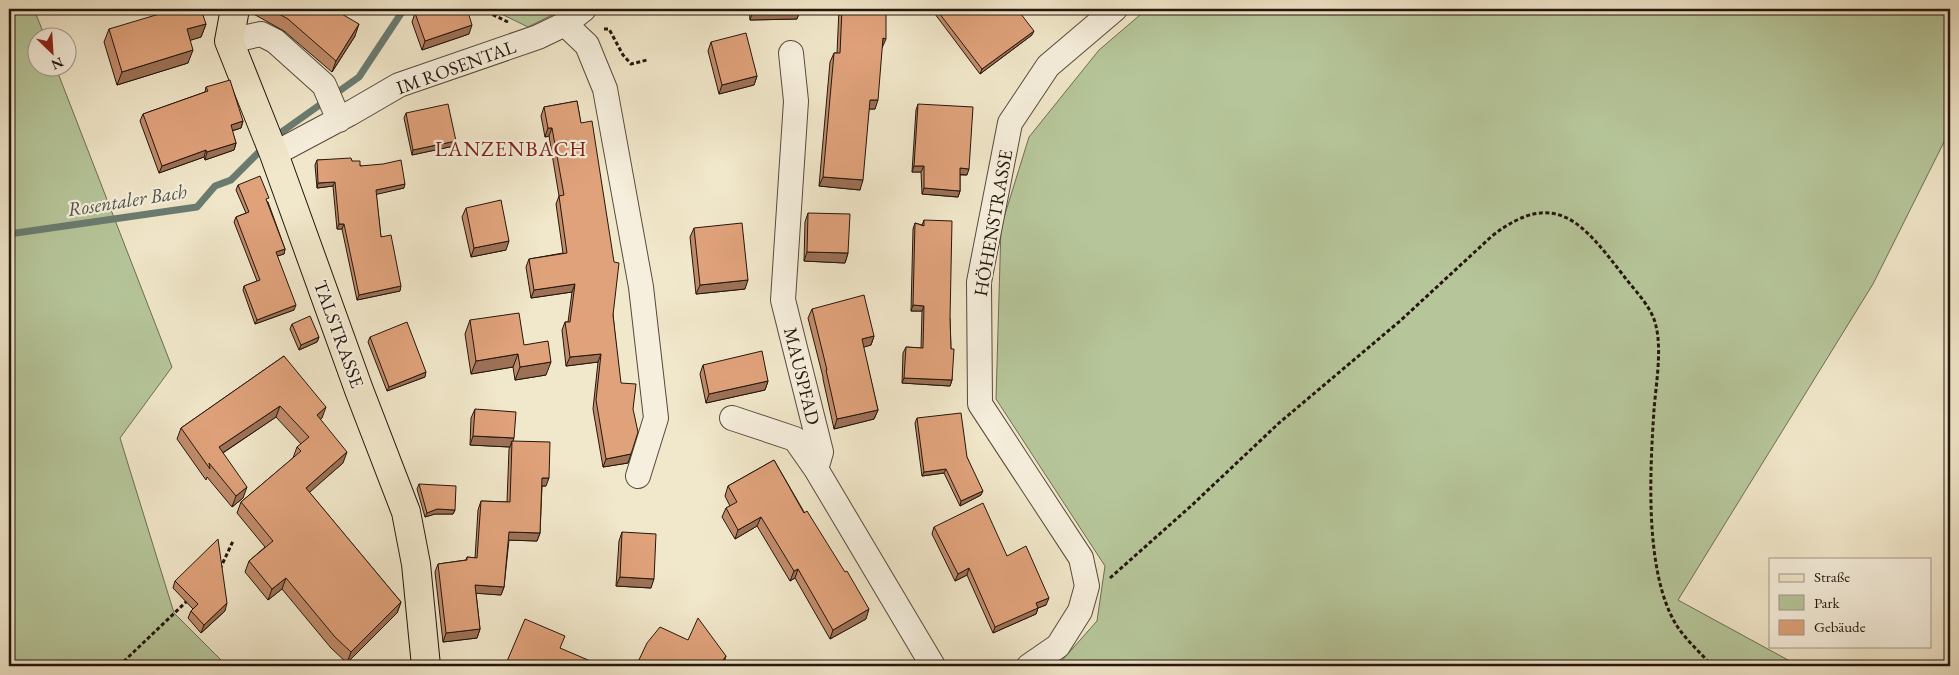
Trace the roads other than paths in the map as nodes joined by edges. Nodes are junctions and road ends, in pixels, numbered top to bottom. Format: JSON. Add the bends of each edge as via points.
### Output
{"nodes":[{"id":1,"x":234,"y":9,"type":"edge"},
{"id":2,"x":584,"y":9,"type":"edge"},
{"id":3,"x":1115,"y":9,"type":"edge"},
{"id":4,"x":565,"y":24,"type":"junction"},
{"id":5,"x":229,"y":41,"type":"junction"},
{"id":6,"x":791,"y":53,"type":"dead end"},
{"id":7,"x":334,"y":106,"type":"junction"},
{"id":8,"x":274,"y":154,"type":"junction"},
{"id":9,"x":732,"y":418,"type":"dead end"},
{"id":10,"x":816,"y":470,"type":"junction"},
{"id":11,"x":638,"y":476,"type":"dead end"},
{"id":12,"x":929,"y":663,"type":"edge"},
{"id":13,"x":426,"y":666,"type":"edge"},
{"id":14,"x":1029,"y":666,"type":"edge"}],
"edges":[{"from":1,"to":5,"type":"main road"},
{"from":2,"to":4,"type":"street","name":"IM ROSENTAL"},
{"from":3,"to":14,"type":"street","name":"HÖHENSTRASSE","via":[[1048,66],[1010,123],[979,282],[980,404],[1081,558],[1087,586],[1080,611],[1058,646]]},
{"from":4,"to":7,"type":"street","name":"IM ROSENTAL","via":[[538,37]]},
{"from":4,"to":11,"type":"street","via":[[587,45],[605,89],[641,287],[656,418]]},
{"from":5,"to":7,"type":"street","via":[[261,34],[275,41],[324,85]]},
{"from":5,"to":8,"type":"main road","name":"TALSTRASSE"},
{"from":6,"to":10,"type":"street","name":"MAUSPFAD","via":[[796,101],[782,300],[821,452]]},
{"from":7,"to":8,"type":"street","name":"IM ROSENTAL"},
{"from":8,"to":13,"type":"main road","name":"TALSTRASSE","via":[[406,512],[416,564]]},
{"from":9,"to":10,"type":"street","via":[[795,439]]},
{"from":10,"to":12,"type":"street"}]}
